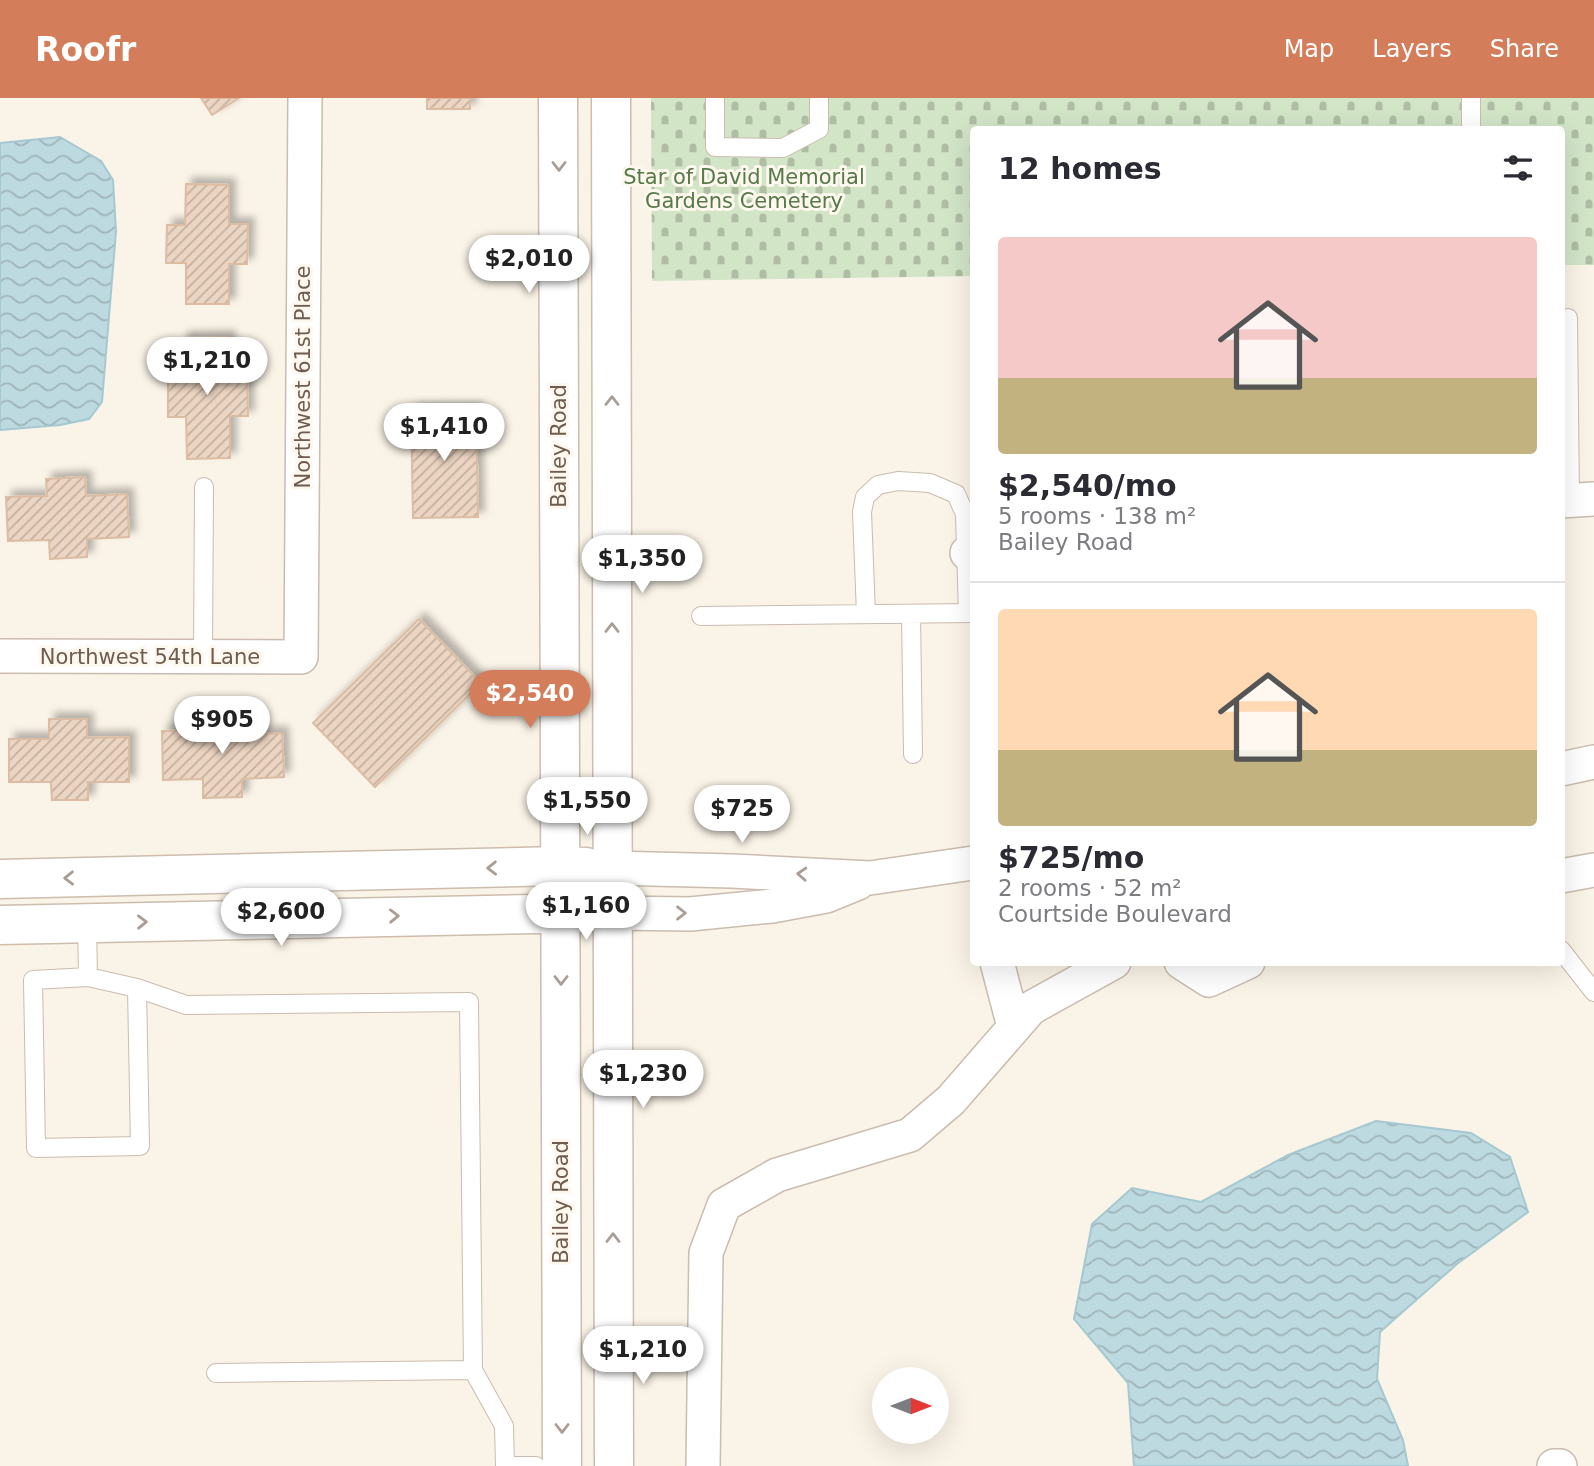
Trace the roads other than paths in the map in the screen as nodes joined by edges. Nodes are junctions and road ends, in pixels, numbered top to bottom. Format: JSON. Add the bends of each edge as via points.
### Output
{"nodes":[{"id":1,"x":305,"y":98,"type":"edge"},
{"id":2,"x":558,"y":98,"type":"edge"},
{"id":3,"x":611,"y":98,"type":"edge"},
{"id":4,"x":715,"y":98,"type":"edge"},
{"id":5,"x":819,"y":98,"type":"edge"},
{"id":6,"x":1471,"y":98,"type":"edge"},
{"id":7,"x":1471,"y":126,"type":"edge"},
{"id":8,"x":1568,"y":318,"type":"dead end"},
{"id":9,"x":204,"y":487,"type":"dead end"},
{"id":10,"x":1575,"y":500,"type":"edge"},
{"id":11,"x":970,"y":553,"type":"edge"},
{"id":12,"x":970,"y":613,"type":"edge"},
{"id":13,"x":866,"y":614,"type":"junction"},
{"id":14,"x":911,"y":614,"type":"junction"},
{"id":15,"x":701,"y":616,"type":"dead end"},
{"id":16,"x":0,"y":656,"type":"edge"},
{"id":17,"x":203,"y":657,"type":"junction"},
{"id":18,"x":301,"y":657,"type":"joint"},
{"id":19,"x":913,"y":754,"type":"dead end"},
{"id":20,"x":1594,"y":762,"type":"edge"},
{"id":21,"x":1565,"y":768,"type":"edge"},
{"id":22,"x":970,"y":863,"type":"edge"},
{"id":23,"x":560,"y":866,"type":"junction"},
{"id":24,"x":612,"y":868,"type":"junction"},
{"id":25,"x":1594,"y":870,"type":"edge"},
{"id":26,"x":1565,"y":875,"type":"edge"},
{"id":27,"x":870,"y":878,"type":"junction"},
{"id":28,"x":0,"y":879,"type":"edge"},
{"id":29,"x":561,"y":912,"type":"junction"},
{"id":30,"x":613,"y":913,"type":"junction"},
{"id":31,"x":87,"y":923,"type":"junction"},
{"id":32,"x":0,"y":925,"type":"edge"},
{"id":33,"x":1565,"y":955,"type":"edge"},
{"id":34,"x":998,"y":966,"type":"edge"},
{"id":35,"x":1107,"y":966,"type":"edge"},
{"id":36,"x":1187,"y":966,"type":"edge"},
{"id":37,"x":1239,"y":966,"type":"edge"},
{"id":38,"x":88,"y":976,"type":"junction"},
{"id":39,"x":137,"y":988,"type":"junction"},
{"id":40,"x":1594,"y":992,"type":"edge"},
{"id":41,"x":1014,"y":1027,"type":"junction"},
{"id":42,"x":473,"y":1370,"type":"junction"},
{"id":43,"x":216,"y":1373,"type":"dead end"},
{"id":44,"x":489,"y":1466,"type":"edge"},
{"id":45,"x":505,"y":1466,"type":"edge"},
{"id":46,"x":536,"y":1466,"type":"edge"},
{"id":47,"x":562,"y":1466,"type":"edge"},
{"id":48,"x":614,"y":1466,"type":"edge"},
{"id":49,"x":703,"y":1466,"type":"edge"},
{"id":50,"x":1554,"y":1466,"type":"edge"},
{"id":51,"x":1560,"y":1466,"type":"edge"}],
"edges":[{"from":1,"to":18,"type":"street","name":"Northwest 61st Place"},
{"from":2,"to":23,"type":"street","name":"Bailey Road","one_way":true},
{"from":24,"to":3,"type":"street","one_way":true},
{"from":4,"to":5,"type":"lane","via":[[715,147],[783,148],[819,129]]},
{"from":6,"to":7,"type":"lane"},
{"from":8,"to":10,"type":"lane"},
{"from":9,"to":17,"type":"lane"},
{"from":11,"to":12,"type":"lane"},
{"from":11,"to":13,"type":"lane","via":[[965,514],[957,494],[930,483],[878,485],[865,497],[862,512]]},
{"from":12,"to":14,"type":"lane"},
{"from":13,"to":14,"type":"lane"},
{"from":13,"to":15,"type":"lane"},
{"from":14,"to":19,"type":"lane"},
{"from":16,"to":17,"type":"street","name":"Northwest 54th Lane"},
{"from":17,"to":18,"type":"street","name":"Northwest 54th Lane"},
{"from":20,"to":21,"type":"street"},
{"from":22,"to":27,"type":"street"},
{"from":23,"to":24,"type":"street"},
{"from":23,"to":28,"type":"street","one_way":true},
{"from":23,"to":29,"type":"street","name":"Bailey Road"},
{"from":27,"to":24,"type":"street","one_way":true},
{"from":24,"to":30,"type":"street"},
{"from":25,"to":26,"type":"street"},
{"from":30,"to":27,"type":"street","one_way":true,"via":[[690,914],[772,906],[826,897]]},
{"from":29,"to":30,"type":"street"},
{"from":31,"to":29,"type":"street","one_way":true},
{"from":29,"to":47,"type":"street","name":"Bailey Road","one_way":true},
{"from":48,"to":30,"type":"street","one_way":true},
{"from":31,"to":32,"type":"street"},
{"from":31,"to":38,"type":"lane"},
{"from":33,"to":40,"type":"lane"},
{"from":34,"to":41,"type":"street"},
{"from":35,"to":41,"type":"street","via":[[1031,1008]]},
{"from":36,"to":37,"type":"street","via":[[1209,980]]},
{"from":38,"to":39,"type":"lane"},
{"from":38,"to":39,"type":"lane","via":[[33,980],[36,1147],[140,1146]]},
{"from":39,"to":42,"type":"lane","via":[[186,1005],[469,1002]]},
{"from":41,"to":49,"type":"street","via":[[951,1100],[910,1135],[776,1175],[723,1206],[706,1253]]},
{"from":42,"to":43,"type":"lane"},
{"from":42,"to":45,"type":"lane","via":[[504,1426]]},
{"from":44,"to":45,"type":"lane"},
{"from":45,"to":46,"type":"lane"},
{"from":50,"to":51,"type":"street"}]}
